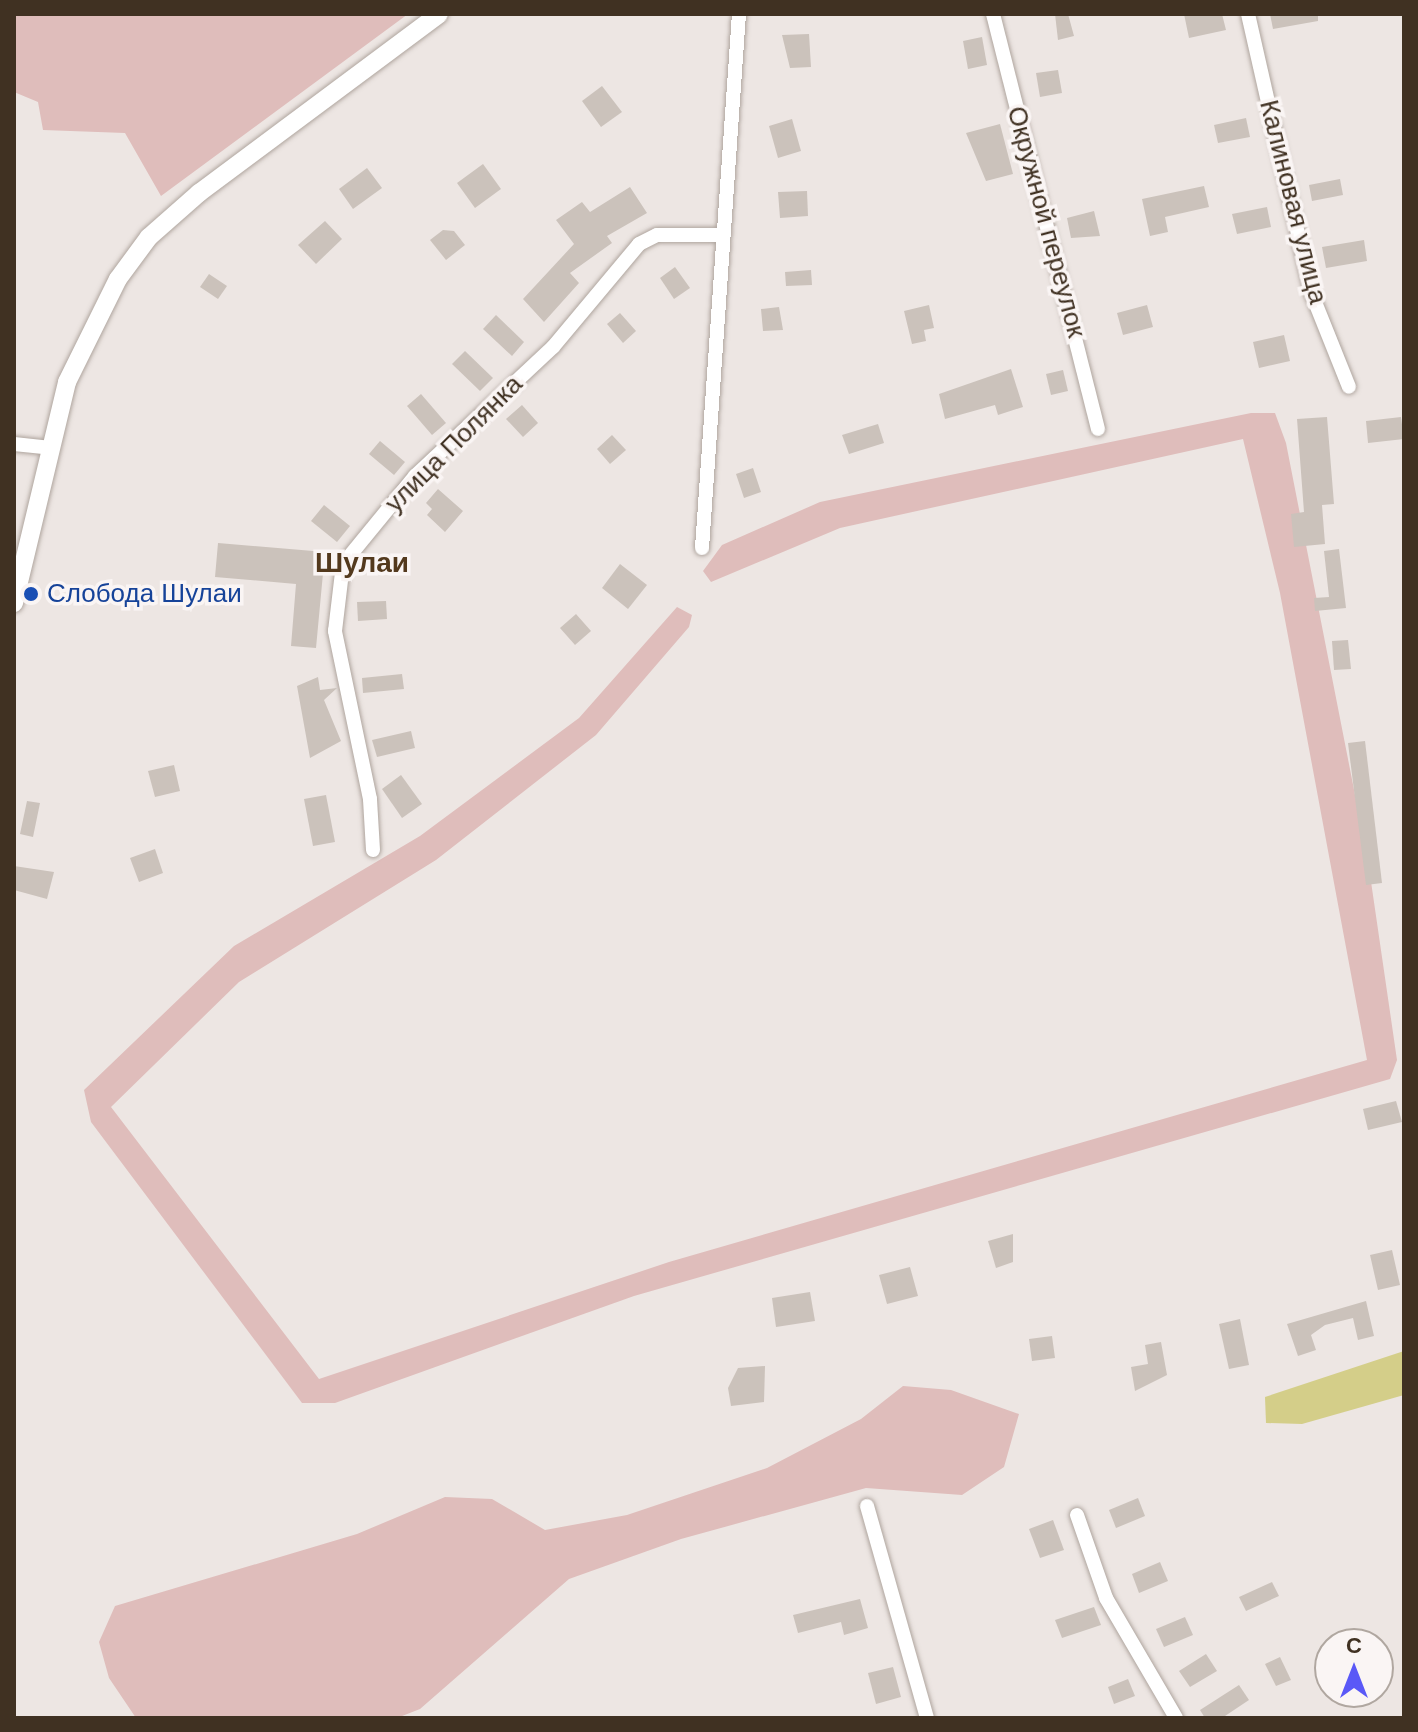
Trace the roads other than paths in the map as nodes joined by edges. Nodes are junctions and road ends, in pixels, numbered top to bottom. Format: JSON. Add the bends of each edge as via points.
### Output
{"nodes":[{"id":1,"x":439,"y":14,"type":"edge"},
{"id":2,"x":739,"y":14,"type":"edge"},
{"id":3,"x":993,"y":14,"type":"edge"},
{"id":4,"x":1248,"y":14,"type":"edge"},
{"id":5,"x":722,"y":235,"type":"junction"},
{"id":6,"x":1349,"y":387,"type":"dead end"},
{"id":7,"x":1098,"y":429,"type":"dead end"},
{"id":8,"x":14,"y":444,"type":"edge"},
{"id":9,"x":51,"y":448,"type":"junction"},
{"id":10,"x":702,"y":548,"type":"dead end"},
{"id":11,"x":14,"y":603,"type":"edge"},
{"id":12,"x":373,"y":850,"type":"dead end"},
{"id":13,"x":867,"y":1506,"type":"dead end"},
{"id":14,"x":1077,"y":1515,"type":"dead end"},
{"id":15,"x":927,"y":1718,"type":"edge"},
{"id":16,"x":1176,"y":1718,"type":"edge"}],
"edges":[{"from":1,"to":9,"type":"street","via":[[149,237],[84,340]]},
{"from":2,"to":5,"type":"street"},
{"from":3,"to":7,"type":"street","name":"Окружной переулок"},
{"from":4,"to":6,"type":"street","name":"Калиновая улица","via":[[1311,292]]},
{"from":5,"to":10,"type":"street"},
{"from":5,"to":12,"type":"street","name":"улица Полянка","via":[[657,235],[639,244],[553,347],[415,476],[343,564],[335,631],[370,799]]},
{"from":8,"to":9,"type":"street"},
{"from":9,"to":11,"type":"street"},
{"from":13,"to":15,"type":"street"},
{"from":14,"to":16,"type":"street","via":[[1106,1598]]}]}
